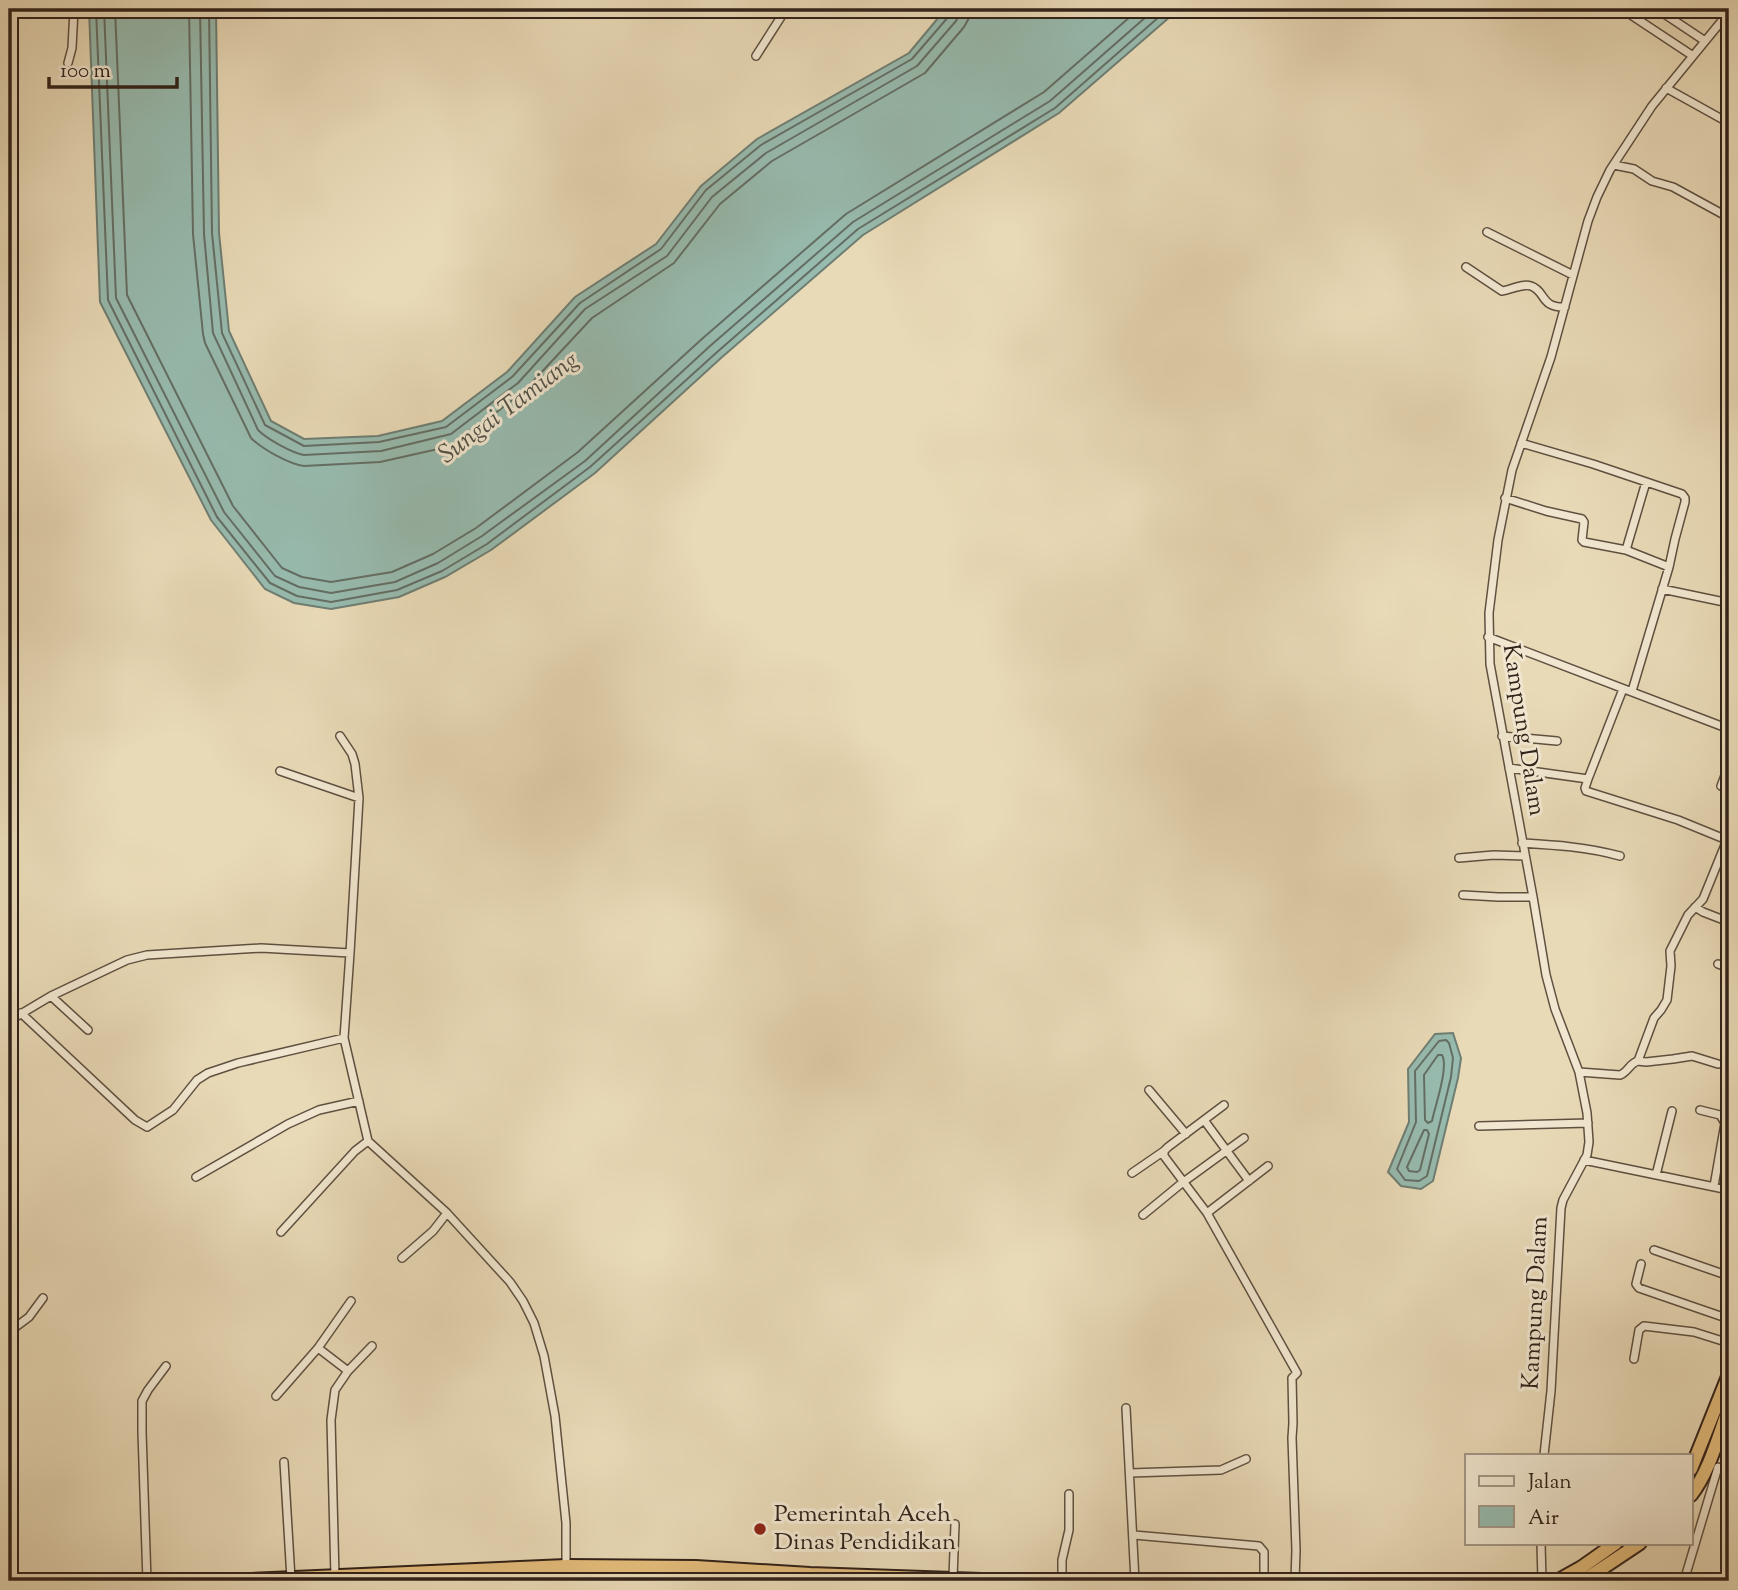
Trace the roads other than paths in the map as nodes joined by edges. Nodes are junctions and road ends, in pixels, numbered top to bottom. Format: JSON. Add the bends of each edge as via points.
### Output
{"nodes":[{"id":1,"x":74,"y":9,"type":"edge"},
{"id":2,"x":786,"y":9,"type":"edge"},
{"id":3,"x":1622,"y":9,"type":"edge"},
{"id":4,"x":1657,"y":9,"type":"edge"},
{"id":5,"x":1729,"y":12,"type":"edge"},
{"id":6,"x":1705,"y":41,"type":"junction"},
{"id":7,"x":755,"y":56,"type":"dead end"},
{"id":8,"x":1693,"y":56,"type":"junction"},
{"id":9,"x":68,"y":63,"type":"dead end"},
{"id":10,"x":1666,"y":88,"type":"junction"},
{"id":11,"x":1729,"y":123,"type":"edge"},
{"id":12,"x":1614,"y":165,"type":"junction"},
{"id":13,"x":1728,"y":214,"type":"edge"},
{"id":14,"x":1729,"y":224,"type":"edge"},
{"id":15,"x":1487,"y":232,"type":"dead end"},
{"id":16,"x":1466,"y":267,"type":"dead end"},
{"id":17,"x":1573,"y":275,"type":"junction"},
{"id":18,"x":1565,"y":307,"type":"junction"},
{"id":19,"x":1521,"y":443,"type":"junction"},
{"id":20,"x":1646,"y":482,"type":"junction"},
{"id":21,"x":1505,"y":498,"type":"junction"},
{"id":22,"x":1626,"y":550,"type":"junction"},
{"id":23,"x":1669,"y":567,"type":"junction"},
{"id":24,"x":1662,"y":589,"type":"junction"},
{"id":25,"x":1729,"y":603,"type":"edge"},
{"id":26,"x":1488,"y":637,"type":"junction"},
{"id":27,"x":1623,"y":689,"type":"junction"},
{"id":28,"x":1632,"y":691,"type":"junction"},
{"id":29,"x":1729,"y":729,"type":"edge"},
{"id":30,"x":341,"y":736,"type":"dead end"},
{"id":31,"x":1503,"y":736,"type":"junction"},
{"id":32,"x":1558,"y":741,"type":"dead end"},
{"id":33,"x":1729,"y":765,"type":"edge"},
{"id":34,"x":1509,"y":768,"type":"junction"},
{"id":35,"x":280,"y":771,"type":"dead end"},
{"id":36,"x":1588,"y":779,"type":"junction"},
{"id":37,"x":1721,"y":786,"type":"dead end"},
{"id":38,"x":359,"y":798,"type":"junction"},
{"id":39,"x":1728,"y":836,"type":"edge"},
{"id":40,"x":1522,"y":843,"type":"junction"},
{"id":41,"x":1525,"y":856,"type":"junction"},
{"id":42,"x":1620,"y":856,"type":"dead end"},
{"id":43,"x":1459,"y":858,"type":"dead end"},
{"id":44,"x":1463,"y":895,"type":"dead end"},
{"id":45,"x":1533,"y":897,"type":"junction"},
{"id":46,"x":1695,"y":907,"type":"junction"},
{"id":47,"x":1729,"y":922,"type":"edge"},
{"id":48,"x":349,"y":953,"type":"junction"},
{"id":49,"x":1718,"y":964,"type":"dead end"},
{"id":50,"x":1729,"y":968,"type":"edge"},
{"id":51,"x":51,"y":996,"type":"junction"},
{"id":52,"x":21,"y":1013,"type":"junction"},
{"id":53,"x":9,"y":1021,"type":"edge"},
{"id":54,"x":88,"y":1030,"type":"dead end"},
{"id":55,"x":344,"y":1038,"type":"junction"},
{"id":56,"x":1638,"y":1061,"type":"junction"},
{"id":57,"x":1718,"y":1063,"type":"dead end"},
{"id":58,"x":1579,"y":1072,"type":"junction"},
{"id":59,"x":1149,"y":1090,"type":"dead end"},
{"id":60,"x":359,"y":1101,"type":"junction"},
{"id":61,"x":1224,"y":1105,"type":"dead end"},
{"id":62,"x":1700,"y":1110,"type":"dead end"},
{"id":63,"x":1672,"y":1111,"type":"dead end"},
{"id":64,"x":1204,"y":1120,"type":"junction"},
{"id":65,"x":1588,"y":1124,"type":"junction"},
{"id":66,"x":1479,"y":1126,"type":"dead end"},
{"id":67,"x":1186,"y":1134,"type":"junction"},
{"id":68,"x":1244,"y":1138,"type":"dead end"},
{"id":69,"x":368,"y":1141,"type":"junction"},
{"id":70,"x":1164,"y":1151,"type":"junction"},
{"id":71,"x":1227,"y":1151,"type":"junction"},
{"id":72,"x":1584,"y":1160,"type":"junction"},
{"id":73,"x":1268,"y":1166,"type":"dead end"},
{"id":74,"x":1132,"y":1173,"type":"dead end"},
{"id":75,"x":1656,"y":1175,"type":"junction"},
{"id":76,"x":196,"y":1177,"type":"dead end"},
{"id":77,"x":1249,"y":1181,"type":"junction"},
{"id":78,"x":1182,"y":1183,"type":"junction"},
{"id":79,"x":1714,"y":1186,"type":"junction"},
{"id":80,"x":1729,"y":1190,"type":"edge"},
{"id":81,"x":447,"y":1213,"type":"junction"},
{"id":82,"x":1207,"y":1213,"type":"junction"},
{"id":83,"x":1143,"y":1215,"type":"dead end"},
{"id":84,"x":281,"y":1232,"type":"dead end"},
{"id":85,"x":1654,"y":1250,"type":"dead end"},
{"id":86,"x":402,"y":1258,"type":"dead end"},
{"id":87,"x":1641,"y":1264,"type":"dead end"},
{"id":88,"x":1729,"y":1276,"type":"edge"},
{"id":89,"x":43,"y":1298,"type":"dead end"},
{"id":90,"x":351,"y":1301,"type":"dead end"},
{"id":91,"x":1729,"y":1319,"type":"edge"},
{"id":92,"x":9,"y":1332,"type":"edge"},
{"id":93,"x":1729,"y":1343,"type":"edge"},
{"id":94,"x":372,"y":1346,"type":"dead end"},
{"id":95,"x":318,"y":1348,"type":"junction"},
{"id":96,"x":1634,"y":1359,"type":"dead end"},
{"id":97,"x":166,"y":1366,"type":"dead end"},
{"id":98,"x":348,"y":1371,"type":"junction"},
{"id":99,"x":1729,"y":1374,"type":"edge"},
{"id":100,"x":276,"y":1396,"type":"dead end"},
{"id":101,"x":1126,"y":1408,"type":"dead end"},
{"id":102,"x":1729,"y":1408,"type":"edge"},
{"id":103,"x":1544,"y":1454,"type":"edge"},
{"id":104,"x":1247,"y":1459,"type":"dead end"},
{"id":105,"x":284,"y":1462,"type":"dead end"},
{"id":106,"x":1713,"y":1465,"type":"junction"},
{"id":107,"x":1692,"y":1466,"type":"edge"},
{"id":108,"x":1729,"y":1470,"type":"edge"},
{"id":109,"x":1130,"y":1473,"type":"junction"},
{"id":110,"x":1069,"y":1494,"type":"dead end"},
{"id":111,"x":1692,"y":1494,"type":"edge"},
{"id":112,"x":955,"y":1524,"type":"dead end"},
{"id":113,"x":1134,"y":1535,"type":"junction"},
{"id":114,"x":1542,"y":1544,"type":"edge"},
{"id":115,"x":1615,"y":1544,"type":"edge"},
{"id":116,"x":1639,"y":1544,"type":"edge"},
{"id":117,"x":566,"y":1566,"type":"junction"},
{"id":118,"x":1600,"y":1575,"type":"edge"},
{"id":119,"x":335,"y":1577,"type":"junction"},
{"id":120,"x":809,"y":1578,"type":"edge"},
{"id":121,"x":953,"y":1578,"type":"junction"},
{"id":122,"x":291,"y":1580,"type":"edge"},
{"id":123,"x":147,"y":1581,"type":"edge"},
{"id":124,"x":227,"y":1581,"type":"edge"},
{"id":125,"x":236,"y":1581,"type":"edge"},
{"id":126,"x":522,"y":1581,"type":"edge"},
{"id":127,"x":692,"y":1581,"type":"edge"},
{"id":128,"x":1001,"y":1581,"type":"edge"},
{"id":129,"x":1010,"y":1581,"type":"edge"},
{"id":130,"x":1062,"y":1581,"type":"edge"},
{"id":131,"x":1135,"y":1581,"type":"edge"},
{"id":132,"x":1264,"y":1581,"type":"edge"},
{"id":133,"x":1295,"y":1581,"type":"edge"},
{"id":134,"x":1542,"y":1581,"type":"edge"},
{"id":135,"x":1557,"y":1581,"type":"edge"},
{"id":136,"x":1583,"y":1581,"type":"edge"},
{"id":137,"x":1685,"y":1581,"type":"edge"}],
"edges":[{"from":1,"to":9,"type":"street"},
{"from":2,"to":7,"type":"street"},
{"from":3,"to":8,"type":"street"},
{"from":4,"to":6,"type":"street"},
{"from":5,"to":6,"type":"street","name":"Kampung Dalam"},
{"from":6,"to":8,"type":"street","name":"Kampung Dalam"},
{"from":8,"to":10,"type":"street","name":"Kampung Dalam"},
{"from":10,"to":11,"type":"street"},
{"from":10,"to":12,"type":"street","name":"Kampung Dalam"},
{"from":12,"to":13,"type":"street","via":[[1634,169]]},
{"from":12,"to":17,"type":"street","name":"Kampung Dalam","via":[[1597,197]]},
{"from":13,"to":14,"type":"street"},
{"from":15,"to":17,"type":"street"},
{"from":16,"to":18,"type":"street","via":[[1502,291],[1531,286],[1554,307]]},
{"from":17,"to":18,"type":"street","name":"Kampung Dalam"},
{"from":18,"to":19,"type":"street","name":"Kampung Dalam"},
{"from":19,"to":20,"type":"street"},
{"from":19,"to":21,"type":"street","name":"Kampung Dalam"},
{"from":20,"to":22,"type":"street"},
{"from":20,"to":23,"type":"street","via":[[1685,498]]},
{"from":21,"to":22,"type":"street","via":[[1582,519],[1582,541]]},
{"from":21,"to":26,"type":"street","name":"Kampung Dalam"},
{"from":22,"to":23,"type":"street"},
{"from":23,"to":24,"type":"street"},
{"from":24,"to":25,"type":"street"},
{"from":24,"to":28,"type":"street"},
{"from":26,"to":27,"type":"street"},
{"from":26,"to":31,"type":"street","name":"Kampung Dalam"},
{"from":27,"to":28,"type":"street"},
{"from":27,"to":36,"type":"street"},
{"from":28,"to":29,"type":"street"},
{"from":30,"to":38,"type":"street","via":[[355,764]]},
{"from":31,"to":32,"type":"street"},
{"from":31,"to":34,"type":"street","name":"Kampung Dalam"},
{"from":33,"to":37,"type":"street"},
{"from":34,"to":36,"type":"street"},
{"from":34,"to":40,"type":"street","name":"Kampung Dalam"},
{"from":35,"to":38,"type":"street"},
{"from":36,"to":39,"type":"street","via":[[1585,790],[1590,794]]},
{"from":38,"to":48,"type":"street"},
{"from":39,"to":46,"type":"street","via":[[1708,889]]},
{"from":40,"to":41,"type":"street","name":"Kampung Dalam"},
{"from":40,"to":42,"type":"street"},
{"from":41,"to":43,"type":"street"},
{"from":41,"to":45,"type":"street","name":"Kampung Dalam"},
{"from":44,"to":45,"type":"street"},
{"from":45,"to":58,"type":"street","name":"Kampung Dalam","via":[[1550,994]]},
{"from":46,"to":47,"type":"street"},
{"from":46,"to":56,"type":"street","via":[[1670,951],[1667,1000],[1654,1018]]},
{"from":48,"to":51,"type":"street","via":[[261,948],[148,955],[127,960]]},
{"from":48,"to":55,"type":"street"},
{"from":49,"to":50,"type":"street"},
{"from":51,"to":52,"type":"street"},
{"from":51,"to":54,"type":"street"},
{"from":52,"to":53,"type":"street"},
{"from":52,"to":55,"type":"street","via":[[147,1127],[173,1110],[208,1073]]},
{"from":55,"to":60,"type":"street"},
{"from":56,"to":57,"type":"street","via":[[1692,1056]]},
{"from":56,"to":58,"type":"street","via":[[1620,1074]]},
{"from":58,"to":65,"type":"street","name":"Kampung Dalam"},
{"from":59,"to":67,"type":"street"},
{"from":60,"to":69,"type":"street"},
{"from":60,"to":76,"type":"street","via":[[318,1110]]},
{"from":61,"to":64,"type":"street"},
{"from":62,"to":79,"type":"street","via":[[1720,1115],[1725,1123]]},
{"from":63,"to":75,"type":"street"},
{"from":64,"to":67,"type":"street"},
{"from":64,"to":71,"type":"street"},
{"from":65,"to":66,"type":"street"},
{"from":65,"to":72,"type":"street","name":"Kampung Dalam"},
{"from":67,"to":70,"type":"street"},
{"from":68,"to":71,"type":"street"},
{"from":69,"to":81,"type":"street"},
{"from":69,"to":84,"type":"street"},
{"from":70,"to":74,"type":"street"},
{"from":70,"to":78,"type":"street"},
{"from":71,"to":77,"type":"street"},
{"from":71,"to":78,"type":"street"},
{"from":72,"to":75,"type":"street"},
{"from":72,"to":103,"type":"street","name":"Kampung Dalam","via":[[1561,1208]]},
{"from":73,"to":77,"type":"street"},
{"from":75,"to":79,"type":"street"},
{"from":77,"to":82,"type":"street"},
{"from":78,"to":82,"type":"street"},
{"from":78,"to":83,"type":"street"},
{"from":79,"to":80,"type":"street"},
{"from":81,"to":86,"type":"street"},
{"from":81,"to":117,"type":"street","via":[[510,1282],[534,1323],[555,1416]]},
{"from":82,"to":133,"type":"street","via":[[1297,1373],[1292,1378]]},
{"from":85,"to":88,"type":"street"},
{"from":87,"to":91,"type":"street","via":[[1639,1288]]},
{"from":89,"to":92,"type":"street","via":[[29,1317]]},
{"from":90,"to":95,"type":"street"},
{"from":93,"to":96,"type":"street","via":[[1694,1332],[1644,1326],[1639,1330]]},
{"from":94,"to":98,"type":"street"},
{"from":95,"to":98,"type":"street"},
{"from":95,"to":100,"type":"street"},
{"from":97,"to":123,"type":"street","via":[[142,1401]]},
{"from":98,"to":119,"type":"street","via":[[332,1403]]},
{"from":99,"to":107,"type":"highway"},
{"from":101,"to":109,"type":"street"},
{"from":102,"to":106,"type":"highway"},
{"from":104,"to":109,"type":"street","via":[[1221,1470]]},
{"from":105,"to":122,"type":"street"},
{"from":106,"to":108,"type":"street"},
{"from":106,"to":111,"type":"highway"},
{"from":106,"to":137,"type":"street"},
{"from":109,"to":113,"type":"street"},
{"from":110,"to":130,"type":"street"},
{"from":112,"to":121,"type":"street"},
{"from":113,"to":131,"type":"street"},
{"from":113,"to":132,"type":"street","via":[[1259,1546],[1265,1552]]},
{"from":114,"to":134,"type":"street"},
{"from":115,"to":135,"type":"highway"},
{"from":116,"to":118,"type":"highway"},
{"from":117,"to":119,"type":"highway"},
{"from":117,"to":120,"type":"highway","via":[[696,1567]]},
{"from":118,"to":136,"type":"highway"},
{"from":119,"to":122,"type":"highway"},
{"from":120,"to":121,"type":"highway"},
{"from":121,"to":128,"type":"highway"},
{"from":122,"to":125,"type":"highway"},
{"from":124,"to":125,"type":"highway"},
{"from":126,"to":127,"type":"highway"},
{"from":128,"to":129,"type":"highway"}]}
